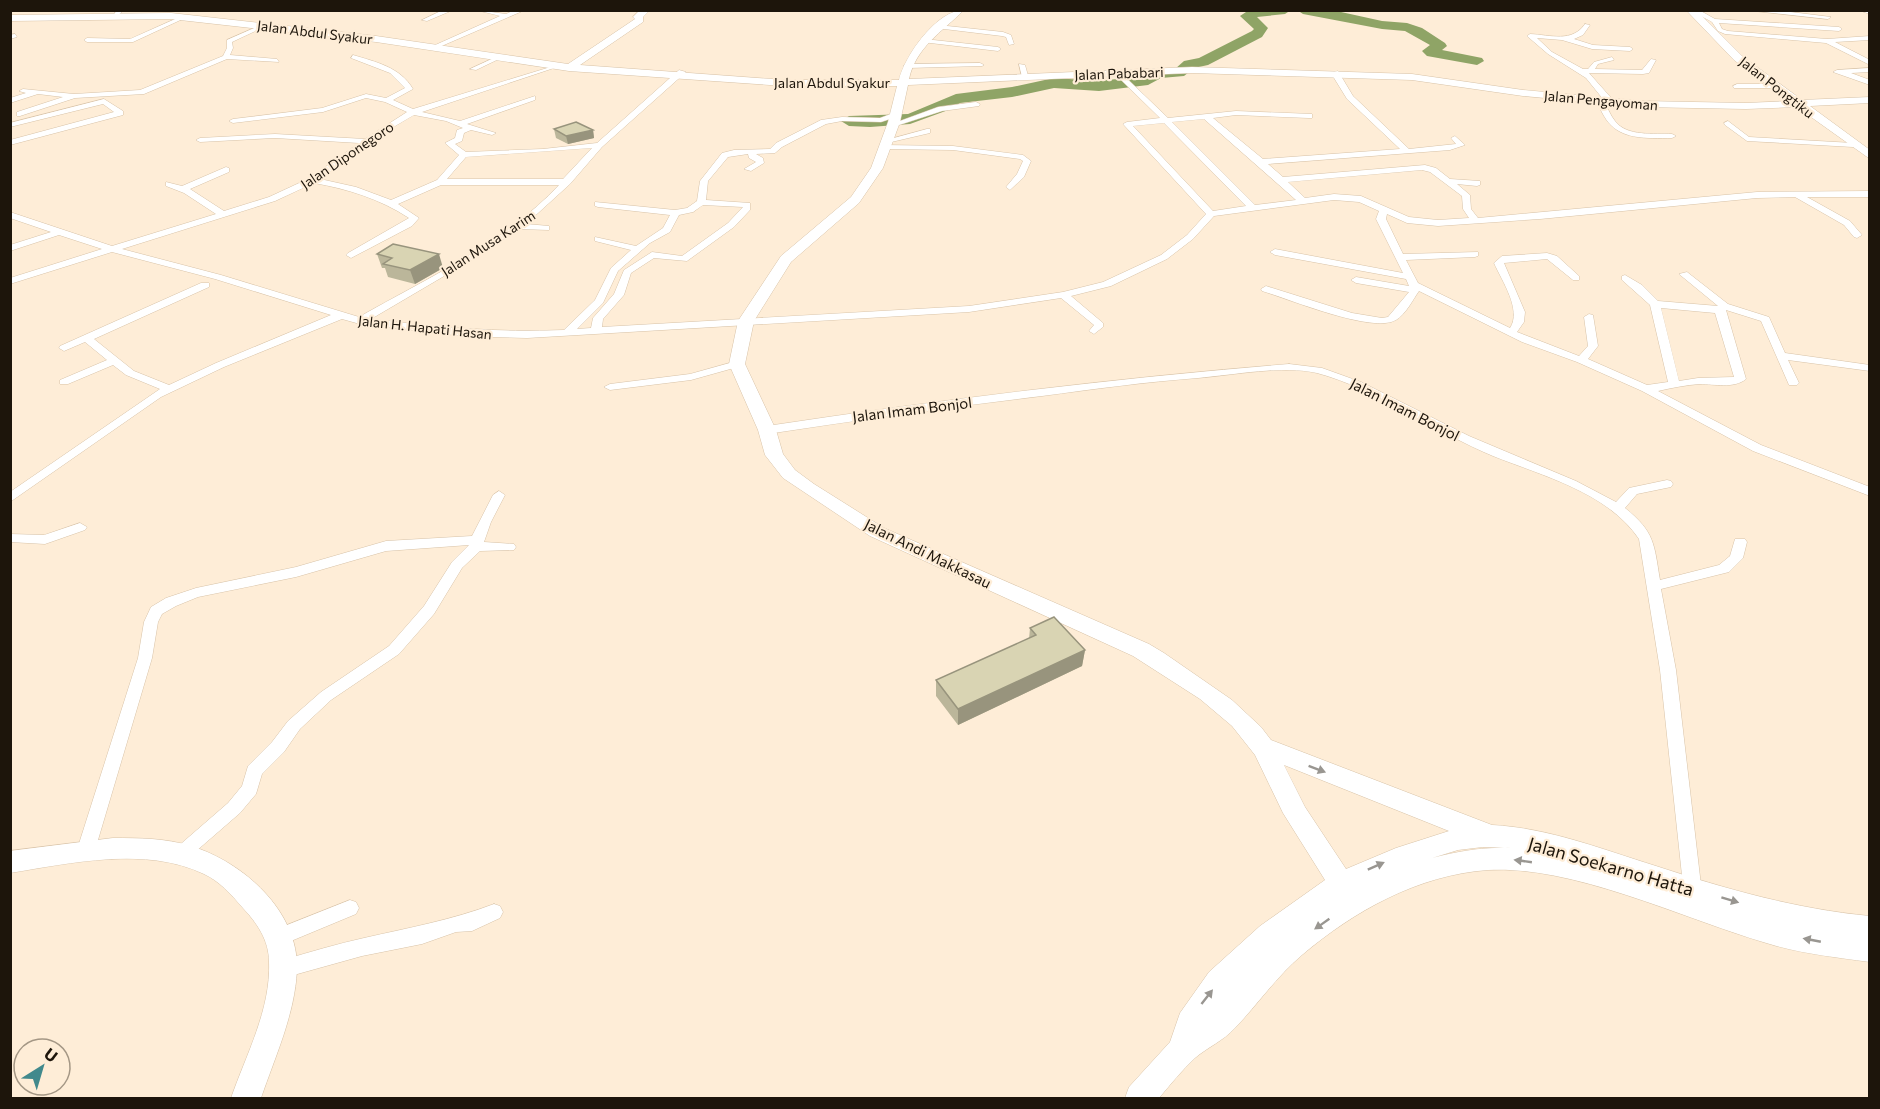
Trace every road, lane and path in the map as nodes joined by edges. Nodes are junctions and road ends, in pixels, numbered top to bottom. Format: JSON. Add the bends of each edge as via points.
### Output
{"nodes":[{"id":1,"x":450,"y":10,"type":"edge"},
{"id":2,"x":479,"y":10,"type":"edge"},
{"id":3,"x":522,"y":10,"type":"edge"},
{"id":4,"x":960,"y":10,"type":"edge"},
{"id":5,"x":1692,"y":10,"type":"edge"},
{"id":6,"x":1748,"y":10,"type":"edge"},
{"id":7,"x":1863,"y":10,"type":"edge"},
{"id":8,"x":1869,"y":12,"type":"edge"},
{"id":9,"x":118,"y":13,"type":"edge"},
{"id":10,"x":185,"y":14,"type":"edge"},
{"id":11,"x":642,"y":14,"type":"edge"},
{"id":12,"x":507,"y":16,"type":"junction"},
{"id":13,"x":1828,"y":17,"type":"dead end"},
{"id":14,"x":10,"y":18,"type":"edge"},
{"id":15,"x":425,"y":20,"type":"dead end"},
{"id":16,"x":1714,"y":21,"type":"junction"},
{"id":17,"x":1587,"y":25,"type":"dead end"},
{"id":18,"x":263,"y":26,"type":"junction"},
{"id":19,"x":938,"y":27,"type":"junction"},
{"id":20,"x":1839,"y":28,"type":"dead end"},
{"id":21,"x":1869,"y":38,"type":"edge"},
{"id":22,"x":1568,"y":39,"type":"junction"},
{"id":23,"x":87,"y":40,"type":"dead end"},
{"id":24,"x":924,"y":41,"type":"junction"},
{"id":25,"x":1827,"y":41,"type":"junction"},
{"id":26,"x":1011,"y":44,"type":"dead end"},
{"id":27,"x":435,"y":47,"type":"junction"},
{"id":28,"x":998,"y":49,"type":"dead end"},
{"id":29,"x":1630,"y":49,"type":"dead end"},
{"id":30,"x":1855,"y":56,"type":"junction"},
{"id":31,"x":1869,"y":56,"type":"edge"},
{"id":32,"x":226,"y":57,"type":"junction"},
{"id":33,"x":353,"y":57,"type":"dead end"},
{"id":34,"x":498,"y":58,"type":"junction"},
{"id":35,"x":1612,"y":59,"type":"dead end"},
{"id":36,"x":1653,"y":60,"type":"dead end"},
{"id":37,"x":277,"y":61,"type":"dead end"},
{"id":38,"x":1869,"y":63,"type":"edge"},
{"id":39,"x":562,"y":64,"type":"junction"},
{"id":40,"x":980,"y":65,"type":"dead end"},
{"id":41,"x":1021,"y":65,"type":"dead end"},
{"id":42,"x":907,"y":66,"type":"junction"},
{"id":43,"x":474,"y":69,"type":"dead end"},
{"id":44,"x":1580,"y":70,"type":"junction"},
{"id":45,"x":1590,"y":70,"type":"junction"},
{"id":46,"x":1869,"y":70,"type":"edge"},
{"id":47,"x":1335,"y":73,"type":"junction"},
{"id":48,"x":679,"y":74,"type":"junction"},
{"id":49,"x":1026,"y":77,"type":"junction"},
{"id":50,"x":1124,"y":79,"type":"junction"},
{"id":51,"x":904,"y":81,"type":"junction"},
{"id":52,"x":1869,"y":83,"type":"edge"},
{"id":53,"x":1737,"y":86,"type":"dead end"},
{"id":54,"x":1775,"y":86,"type":"junction"},
{"id":55,"x":23,"y":91,"type":"dead end"},
{"id":56,"x":37,"y":92,"type":"junction"},
{"id":57,"x":74,"y":96,"type":"junction"},
{"id":58,"x":532,"y":98,"type":"dead end"},
{"id":59,"x":387,"y":100,"type":"junction"},
{"id":60,"x":1869,"y":100,"type":"edge"},
{"id":61,"x":10,"y":101,"type":"edge"},
{"id":62,"x":104,"y":101,"type":"junction"},
{"id":63,"x":1605,"y":101,"type":"junction"},
{"id":64,"x":976,"y":104,"type":"dead end"},
{"id":65,"x":1798,"y":105,"type":"junction"},
{"id":66,"x":413,"y":112,"type":"junction"},
{"id":67,"x":13,"y":115,"type":"edge"},
{"id":68,"x":1206,"y":116,"type":"junction"},
{"id":69,"x":1309,"y":116,"type":"dead end"},
{"id":70,"x":1165,"y":120,"type":"junction"},
{"id":71,"x":233,"y":121,"type":"dead end"},
{"id":72,"x":1728,"y":123,"type":"dead end"},
{"id":73,"x":10,"y":125,"type":"edge"},
{"id":74,"x":464,"y":126,"type":"junction"},
{"id":75,"x":892,"y":128,"type":"junction"},
{"id":76,"x":927,"y":131,"type":"dead end"},
{"id":77,"x":492,"y":133,"type":"dead end"},
{"id":78,"x":10,"y":135,"type":"edge"},
{"id":79,"x":1672,"y":136,"type":"dead end"},
{"id":80,"x":1455,"y":138,"type":"dead end"},
{"id":81,"x":21,"y":140,"type":"junction"},
{"id":82,"x":200,"y":140,"type":"dead end"},
{"id":83,"x":366,"y":141,"type":"junction"},
{"id":84,"x":10,"y":143,"type":"edge"},
{"id":85,"x":599,"y":145,"type":"junction"},
{"id":86,"x":1853,"y":145,"type":"junction"},
{"id":87,"x":1406,"y":150,"type":"junction"},
{"id":88,"x":752,"y":154,"type":"junction"},
{"id":89,"x":464,"y":155,"type":"junction"},
{"id":90,"x":1869,"y":156,"type":"edge"},
{"id":91,"x":1262,"y":162,"type":"junction"},
{"id":92,"x":748,"y":169,"type":"dead end"},
{"id":93,"x":226,"y":170,"type":"dead end"},
{"id":94,"x":313,"y":180,"type":"junction"},
{"id":95,"x":1282,"y":180,"type":"junction"},
{"id":96,"x":1450,"y":181,"type":"junction"},
{"id":97,"x":440,"y":182,"type":"junction"},
{"id":98,"x":567,"y":182,"type":"junction"},
{"id":99,"x":1477,"y":183,"type":"dead end"},
{"id":100,"x":169,"y":184,"type":"dead end"},
{"id":101,"x":1010,"y":187,"type":"dead end"},
{"id":102,"x":187,"y":191,"type":"junction"},
{"id":103,"x":1795,"y":194,"type":"junction"},
{"id":104,"x":1869,"y":194,"type":"edge"},
{"id":105,"x":1303,"y":201,"type":"junction"},
{"id":106,"x":701,"y":202,"type":"junction"},
{"id":107,"x":390,"y":204,"type":"junction"},
{"id":108,"x":598,"y":204,"type":"dead end"},
{"id":109,"x":1253,"y":208,"type":"junction"},
{"id":110,"x":1384,"y":210,"type":"junction"},
{"id":111,"x":675,"y":213,"type":"junction"},
{"id":112,"x":1211,"y":214,"type":"junction"},
{"id":113,"x":10,"y":215,"type":"edge"},
{"id":114,"x":224,"y":215,"type":"junction"},
{"id":115,"x":1475,"y":220,"type":"junction"},
{"id":116,"x":518,"y":226,"type":"junction"},
{"id":117,"x":546,"y":228,"type":"dead end"},
{"id":118,"x":56,"y":232,"type":"junction"},
{"id":119,"x":1857,"y":235,"type":"dead end"},
{"id":120,"x":597,"y":239,"type":"dead end"},
{"id":121,"x":10,"y":248,"type":"edge"},
{"id":122,"x":111,"y":249,"type":"junction"},
{"id":123,"x":1275,"y":252,"type":"dead end"},
{"id":124,"x":641,"y":253,"type":"junction"},
{"id":125,"x":1475,"y":254,"type":"dead end"},
{"id":126,"x":351,"y":255,"type":"dead end"},
{"id":127,"x":1400,"y":257,"type":"junction"},
{"id":128,"x":1684,"y":274,"type":"dead end"},
{"id":129,"x":1576,"y":278,"type":"dead end"},
{"id":130,"x":1625,"y":278,"type":"dead end"},
{"id":131,"x":1356,"y":280,"type":"dead end"},
{"id":132,"x":10,"y":281,"type":"edge"},
{"id":133,"x":1413,"y":284,"type":"junction"},
{"id":134,"x":205,"y":285,"type":"dead end"},
{"id":135,"x":1266,"y":289,"type":"dead end"},
{"id":136,"x":1063,"y":295,"type":"junction"},
{"id":137,"x":1654,"y":304,"type":"junction"},
{"id":138,"x":1721,"y":308,"type":"junction"},
{"id":139,"x":339,"y":316,"type":"junction"},
{"id":140,"x":1589,"y":317,"type":"dead end"},
{"id":141,"x":360,"y":321,"type":"junction"},
{"id":142,"x":746,"y":321,"type":"junction"},
{"id":143,"x":1094,"y":331,"type":"dead end"},
{"id":144,"x":581,"y":332,"type":"junction"},
{"id":145,"x":1512,"y":332,"type":"junction"},
{"id":146,"x":85,"y":337,"type":"junction"},
{"id":147,"x":64,"y":348,"type":"dead end"},
{"id":148,"x":1782,"y":356,"type":"junction"},
{"id":149,"x":1581,"y":360,"type":"junction"},
{"id":150,"x":113,"y":361,"type":"junction"},
{"id":151,"x":737,"y":364,"type":"junction"},
{"id":152,"x":1869,"y":368,"type":"edge"},
{"id":153,"x":64,"y":382,"type":"dead end"},
{"id":154,"x":1674,"y":383,"type":"junction"},
{"id":155,"x":1793,"y":383,"type":"dead end"},
{"id":156,"x":610,"y":387,"type":"dead end"},
{"id":157,"x":169,"y":389,"type":"junction"},
{"id":158,"x":1646,"y":389,"type":"junction"},
{"id":159,"x":766,"y":430,"type":"junction"},
{"id":160,"x":1667,"y":484,"type":"dead end"},
{"id":161,"x":1869,"y":492,"type":"edge"},
{"id":162,"x":499,"y":495,"type":"dead end"},
{"id":163,"x":10,"y":498,"type":"edge"},
{"id":164,"x":1618,"y":507,"type":"junction"},
{"id":165,"x":80,"y":526,"type":"dead end"},
{"id":166,"x":10,"y":538,"type":"edge"},
{"id":167,"x":1740,"y":542,"type":"dead end"},
{"id":168,"x":477,"y":543,"type":"junction"},
{"id":169,"x":509,"y":547,"type":"dead end"},
{"id":170,"x":1654,"y":586,"type":"junction"},
{"id":171,"x":1262,"y":747,"type":"junction"},
{"id":172,"x":1492,"y":836,"type":"junction"},
{"id":173,"x":86,"y":850,"type":"junction"},
{"id":174,"x":181,"y":854,"type":"junction"},
{"id":175,"x":10,"y":862,"type":"edge"},
{"id":176,"x":1346,"y":893,"type":"junction"},
{"id":177,"x":1694,"y":899,"type":"junction"},
{"id":178,"x":350,"y":908,"type":"dead end"},
{"id":179,"x":494,"y":912,"type":"dead end"},
{"id":180,"x":1869,"y":928,"type":"edge"},
{"id":181,"x":279,"y":938,"type":"junction"},
{"id":182,"x":1869,"y":949,"type":"edge"},
{"id":183,"x":284,"y":969,"type":"junction"},
{"id":184,"x":246,"y":1098,"type":"edge"},
{"id":185,"x":1140,"y":1098,"type":"edge"}],
"edges":[{"from":1,"to":15,"type":"street"},
{"from":2,"to":12,"type":"street"},
{"from":3,"to":12,"type":"street"},
{"from":4,"to":19,"type":"street"},
{"from":5,"to":16,"type":"street"},
{"from":5,"to":54,"type":"street","name":"Jalan Pongtiku","via":[[1738,58]]},
{"from":6,"to":13,"type":"street"},
{"from":7,"to":8,"type":"street"},
{"from":9,"to":10,"type":"street","name":"Jalan Abdul Syakur"},
{"from":9,"to":14,"type":"street","name":"Jalan Abdul Syakur"},
{"from":10,"to":18,"type":"street","name":"Jalan Abdul Syakur"},
{"from":10,"to":23,"type":"street","via":[[131,41]]},
{"from":11,"to":39,"type":"street","name":"Jalan Diponegoro"},
{"from":11,"to":39,"type":"street","via":[[640,20]]},
{"from":12,"to":27,"type":"street"},
{"from":16,"to":20,"type":"street"},
{"from":16,"to":25,"type":"street","via":[[1728,33]]},
{"from":17,"to":22,"type":"street","via":[[1581,34]]},
{"from":18,"to":27,"type":"street","name":"Jalan Abdul Syakur"},
{"from":18,"to":32,"type":"street","via":[[229,41],[231,48]]},
{"from":19,"to":24,"type":"street"},
{"from":19,"to":26,"type":"street","via":[[1003,34],[1009,36]]},
{"from":21,"to":25,"type":"street"},
{"from":22,"to":29,"type":"street","via":[[1592,47]]},
{"from":22,"to":44,"type":"street","via":[[1528,34],[1550,54]]},
{"from":24,"to":28,"type":"street"},
{"from":24,"to":42,"type":"street"},
{"from":25,"to":30,"type":"street"},
{"from":27,"to":34,"type":"street","name":"Jalan Abdul Syakur"},
{"from":30,"to":31,"type":"street"},
{"from":30,"to":38,"type":"street"},
{"from":32,"to":37,"type":"street"},
{"from":32,"to":57,"type":"street","via":[[141,92]]},
{"from":33,"to":59,"type":"street","via":[[404,79],[409,89]]},
{"from":34,"to":39,"type":"street","name":"Jalan Abdul Syakur"},
{"from":34,"to":43,"type":"street"},
{"from":35,"to":45,"type":"street","via":[[1596,63]]},
{"from":36,"to":45,"type":"street","via":[[1643,72]]},
{"from":39,"to":48,"type":"street","name":"Jalan Abdul Syakur"},
{"from":39,"to":66,"type":"street","name":"Jalan Diponegoro"},
{"from":40,"to":42,"type":"street"},
{"from":41,"to":49,"type":"street"},
{"from":42,"to":51,"type":"street"},
{"from":44,"to":45,"type":"street"},
{"from":44,"to":63,"type":"street","via":[[1589,76]]},
{"from":46,"to":52,"type":"street","via":[[1839,72]]},
{"from":47,"to":50,"type":"street","name":"Jalan Pababari","via":[[1192,70]]},
{"from":47,"to":63,"type":"street","name":"Jalan Pengayoman","via":[[1436,79]]},
{"from":47,"to":87,"type":"street","via":[[1350,97]]},
{"from":48,"to":51,"type":"street","name":"Jalan Abdul Syakur","via":[[785,82]]},
{"from":48,"to":85,"type":"street","name":"Jalan Musa Karim"},
{"from":49,"to":50,"type":"street","name":"Jalan Pababari"},
{"from":49,"to":51,"type":"street","name":"Jalan Pababari"},
{"from":50,"to":70,"type":"street"},
{"from":51,"to":75,"type":"street"},
{"from":53,"to":54,"type":"street"},
{"from":54,"to":65,"type":"street","name":"Jalan Pongtiku"},
{"from":55,"to":56,"type":"street"},
{"from":56,"to":57,"type":"street"},
{"from":56,"to":61,"type":"street"},
{"from":57,"to":62,"type":"street"},
{"from":57,"to":67,"type":"street"},
{"from":58,"to":74,"type":"street"},
{"from":59,"to":66,"type":"street"},
{"from":59,"to":71,"type":"street","via":[[366,96],[323,110]]},
{"from":60,"to":65,"type":"street","name":"Jalan Pengayoman"},
{"from":62,"to":73,"type":"street"},
{"from":62,"to":81,"type":"street","via":[[120,113]]},
{"from":63,"to":65,"type":"street","name":"Jalan Pengayoman","via":[[1700,106]]},
{"from":63,"to":79,"type":"street","via":[[1614,125],[1621,129]]},
{"from":64,"to":75,"type":"street","via":[[941,109]]},
{"from":65,"to":86,"type":"street","name":"Jalan Pongtiku"},
{"from":66,"to":74,"type":"street"},
{"from":66,"to":83,"type":"street","name":"Jalan Diponegoro"},
{"from":68,"to":69,"type":"street"},
{"from":68,"to":70,"type":"street"},
{"from":68,"to":91,"type":"street"},
{"from":70,"to":109,"type":"street"},
{"from":70,"to":112,"type":"street","via":[[1127,125]]},
{"from":72,"to":86,"type":"street","via":[[1747,139]]},
{"from":74,"to":77,"type":"street"},
{"from":74,"to":89,"type":"street","via":[[459,139],[449,143]]},
{"from":75,"to":76,"type":"street"},
{"from":75,"to":88,"type":"street","via":[[871,121],[824,122],[772,151]]},
{"from":75,"to":101,"type":"street","via":[[953,148],[1023,157],[1026,165]]},
{"from":75,"to":142,"type":"street","via":[[877,168],[855,200],[786,259]]},
{"from":78,"to":81,"type":"street"},
{"from":80,"to":87,"type":"street","via":[[1462,143],[1457,147]]},
{"from":81,"to":84,"type":"street"},
{"from":82,"to":83,"type":"street","via":[[275,136]]},
{"from":83,"to":94,"type":"street","name":"Jalan Diponegoro"},
{"from":85,"to":89,"type":"street"},
{"from":85,"to":98,"type":"street","name":"Jalan Musa Karim"},
{"from":86,"to":90,"type":"street","name":"Jalan Pongtiku"},
{"from":87,"to":91,"type":"street"},
{"from":88,"to":92,"type":"street","via":[[760,160]]},
{"from":88,"to":106,"type":"street","via":[[724,155],[704,181]]},
{"from":89,"to":97,"type":"street"},
{"from":91,"to":95,"type":"street"},
{"from":93,"to":102,"type":"street","via":[[192,184],[185,188]]},
{"from":94,"to":107,"type":"street"},
{"from":94,"to":114,"type":"street","name":"Jalan Diponegoro"},
{"from":95,"to":96,"type":"street","via":[[1419,167],[1430,168]]},
{"from":95,"to":105,"type":"street"},
{"from":96,"to":99,"type":"street"},
{"from":96,"to":115,"type":"street","via":[[1466,195],[1467,209]]},
{"from":97,"to":98,"type":"street"},
{"from":97,"to":107,"type":"street"},
{"from":98,"to":116,"type":"street","name":"Jalan Musa Karim"},
{"from":100,"to":102,"type":"street"},
{"from":102,"to":114,"type":"street"},
{"from":103,"to":104,"type":"street"},
{"from":103,"to":115,"type":"street"},
{"from":103,"to":119,"type":"street","via":[[1847,223]]},
{"from":105,"to":109,"type":"street"},
{"from":105,"to":110,"type":"street","via":[[1348,196]]},
{"from":106,"to":111,"type":"street","via":[[690,210]]},
{"from":106,"to":124,"type":"street","via":[[744,204],[747,208],[731,225],[684,258]]},
{"from":107,"to":126,"type":"street","via":[[412,217],[413,222]]},
{"from":108,"to":111,"type":"street"},
{"from":109,"to":112,"type":"street"},
{"from":110,"to":115,"type":"street","via":[[1425,223]]},
{"from":110,"to":127,"type":"street","via":[[1381,219]]},
{"from":111,"to":124,"type":"street","via":[[667,230]]},
{"from":112,"to":136,"type":"street","name":"Jalan H. Hapati Hasan","via":[[1164,257],[1107,284]]},
{"from":113,"to":118,"type":"street","name":"Jalan H. Hapati Hasan"},
{"from":114,"to":122,"type":"street","name":"Jalan Diponegoro"},
{"from":116,"to":117,"type":"street"},
{"from":116,"to":141,"type":"street","name":"Jalan Musa Karim"},
{"from":118,"to":121,"type":"street"},
{"from":118,"to":122,"type":"street","name":"Jalan H. Hapati Hasan"},
{"from":120,"to":124,"type":"street"},
{"from":122,"to":132,"type":"street","name":"Jalan Diponegoro"},
{"from":122,"to":139,"type":"street","name":"Jalan H. Hapati Hasan","via":[[218,277]]},
{"from":123,"to":133,"type":"street"},
{"from":124,"to":144,"type":"street","via":[[627,272],[619,295]]},
{"from":124,"to":144,"type":"street","via":[[614,270]]},
{"from":125,"to":127,"type":"street"},
{"from":127,"to":133,"type":"street"},
{"from":128,"to":138,"type":"street"},
{"from":129,"to":145,"type":"street","via":[[1547,256],[1502,259],[1499,263],[1520,312]]},
{"from":130,"to":137,"type":"street"},
{"from":131,"to":133,"type":"street"},
{"from":133,"to":135,"type":"street","via":[[1397,314],[1385,321],[1358,318]]},
{"from":133,"to":145,"type":"street"},
{"from":134,"to":146,"type":"street"},
{"from":136,"to":142,"type":"street","name":"Jalan H. Hapati Hasan","via":[[969,309]]},
{"from":136,"to":143,"type":"street","via":[[1098,323]]},
{"from":137,"to":138,"type":"street"},
{"from":137,"to":154,"type":"street"},
{"from":138,"to":148,"type":"street","via":[[1762,318]]},
{"from":138,"to":154,"type":"street","via":[[1740,379]]},
{"from":139,"to":141,"type":"street","name":"Jalan H. Hapati Hasan"},
{"from":139,"to":157,"type":"street"},
{"from":140,"to":149,"type":"street","via":[[1593,346]]},
{"from":141,"to":144,"type":"street","name":"Jalan H. Hapati Hasan","via":[[462,333]]},
{"from":142,"to":144,"type":"street","name":"Jalan H. Hapati Hasan"},
{"from":142,"to":151,"type":"street"},
{"from":145,"to":149,"type":"street"},
{"from":146,"to":147,"type":"street"},
{"from":146,"to":150,"type":"street"},
{"from":148,"to":152,"type":"street"},
{"from":148,"to":155,"type":"street"},
{"from":149,"to":158,"type":"street"},
{"from":150,"to":153,"type":"street"},
{"from":150,"to":157,"type":"street","via":[[130,373]]},
{"from":151,"to":156,"type":"street","via":[[691,377]]},
{"from":151,"to":159,"type":"street","name":"Jalan Andi Makkasau"},
{"from":154,"to":158,"type":"street"},
{"from":157,"to":163,"type":"street"},
{"from":158,"to":161,"type":"street","via":[[1757,448]]},
{"from":159,"to":164,"type":"street","name":"Jalan Imam Bonjol","via":[[1167,377],[1304,367],[1357,384],[1471,442]]},
{"from":159,"to":171,"type":"street","name":"Jalan Andi Makkasau","via":[[774,454],[789,474],[808,488],[877,532],[1141,650],[1213,698]]},
{"from":160,"to":164,"type":"street","via":[[1633,491]]},
{"from":162,"to":168,"type":"street"},
{"from":164,"to":170,"type":"street","name":"Jalan Imam Bonjol","via":[[1642,529]]},
{"from":165,"to":166,"type":"street","via":[[45,540]]},
{"from":167,"to":170,"type":"street","via":[[1736,558],[1724,569]]},
{"from":168,"to":169,"type":"street"},
{"from":168,"to":173,"type":"street","via":[[386,546],[296,572],[196,593],[156,611]]},
{"from":168,"to":174,"type":"street","via":[[457,565],[429,610],[394,650],[326,696],[294,725],[254,771],[250,789],[234,808]]},
{"from":170,"to":177,"type":"street","name":"Jalan Imam Bonjol","via":[[1668,670]]},
{"from":171,"to":172,"type":"street","one_way":true},
{"from":171,"to":176,"type":"street","via":[[1286,798]]},
{"from":176,"to":172,"type":"street","name":"Jalan Soekarno Hatta","one_way":true,"via":[[1380,864],[1443,843]]},
{"from":172,"to":177,"type":"street","name":"Jalan Soekarno Hatta","via":[[1556,846]]},
{"from":173,"to":174,"type":"street"},
{"from":173,"to":175,"type":"street"},
{"from":174,"to":181,"type":"street","via":[[214,867],[239,885],[258,905]]},
{"from":177,"to":176,"type":"street","name":"Jalan Soekarno Hatta","one_way":true,"via":[[1526,860],[1498,858],[1476,859],[1384,887]]},
{"from":176,"to":185,"type":"street","name":"Jalan Soekarno Hatta","via":[[1266,970],[1219,1024],[1183,1050]]},
{"from":177,"to":180,"type":"street","name":"Jalan Soekarno Hatta","one_way":true},
{"from":182,"to":177,"type":"street","name":"Jalan Soekarno Hatta","one_way":true,"via":[[1766,931]]},
{"from":178,"to":181,"type":"street"},
{"from":179,"to":183,"type":"street","via":[[472,922]]},
{"from":181,"to":183,"type":"street"},
{"from":183,"to":184,"type":"street","via":[[282,990]]}]}
